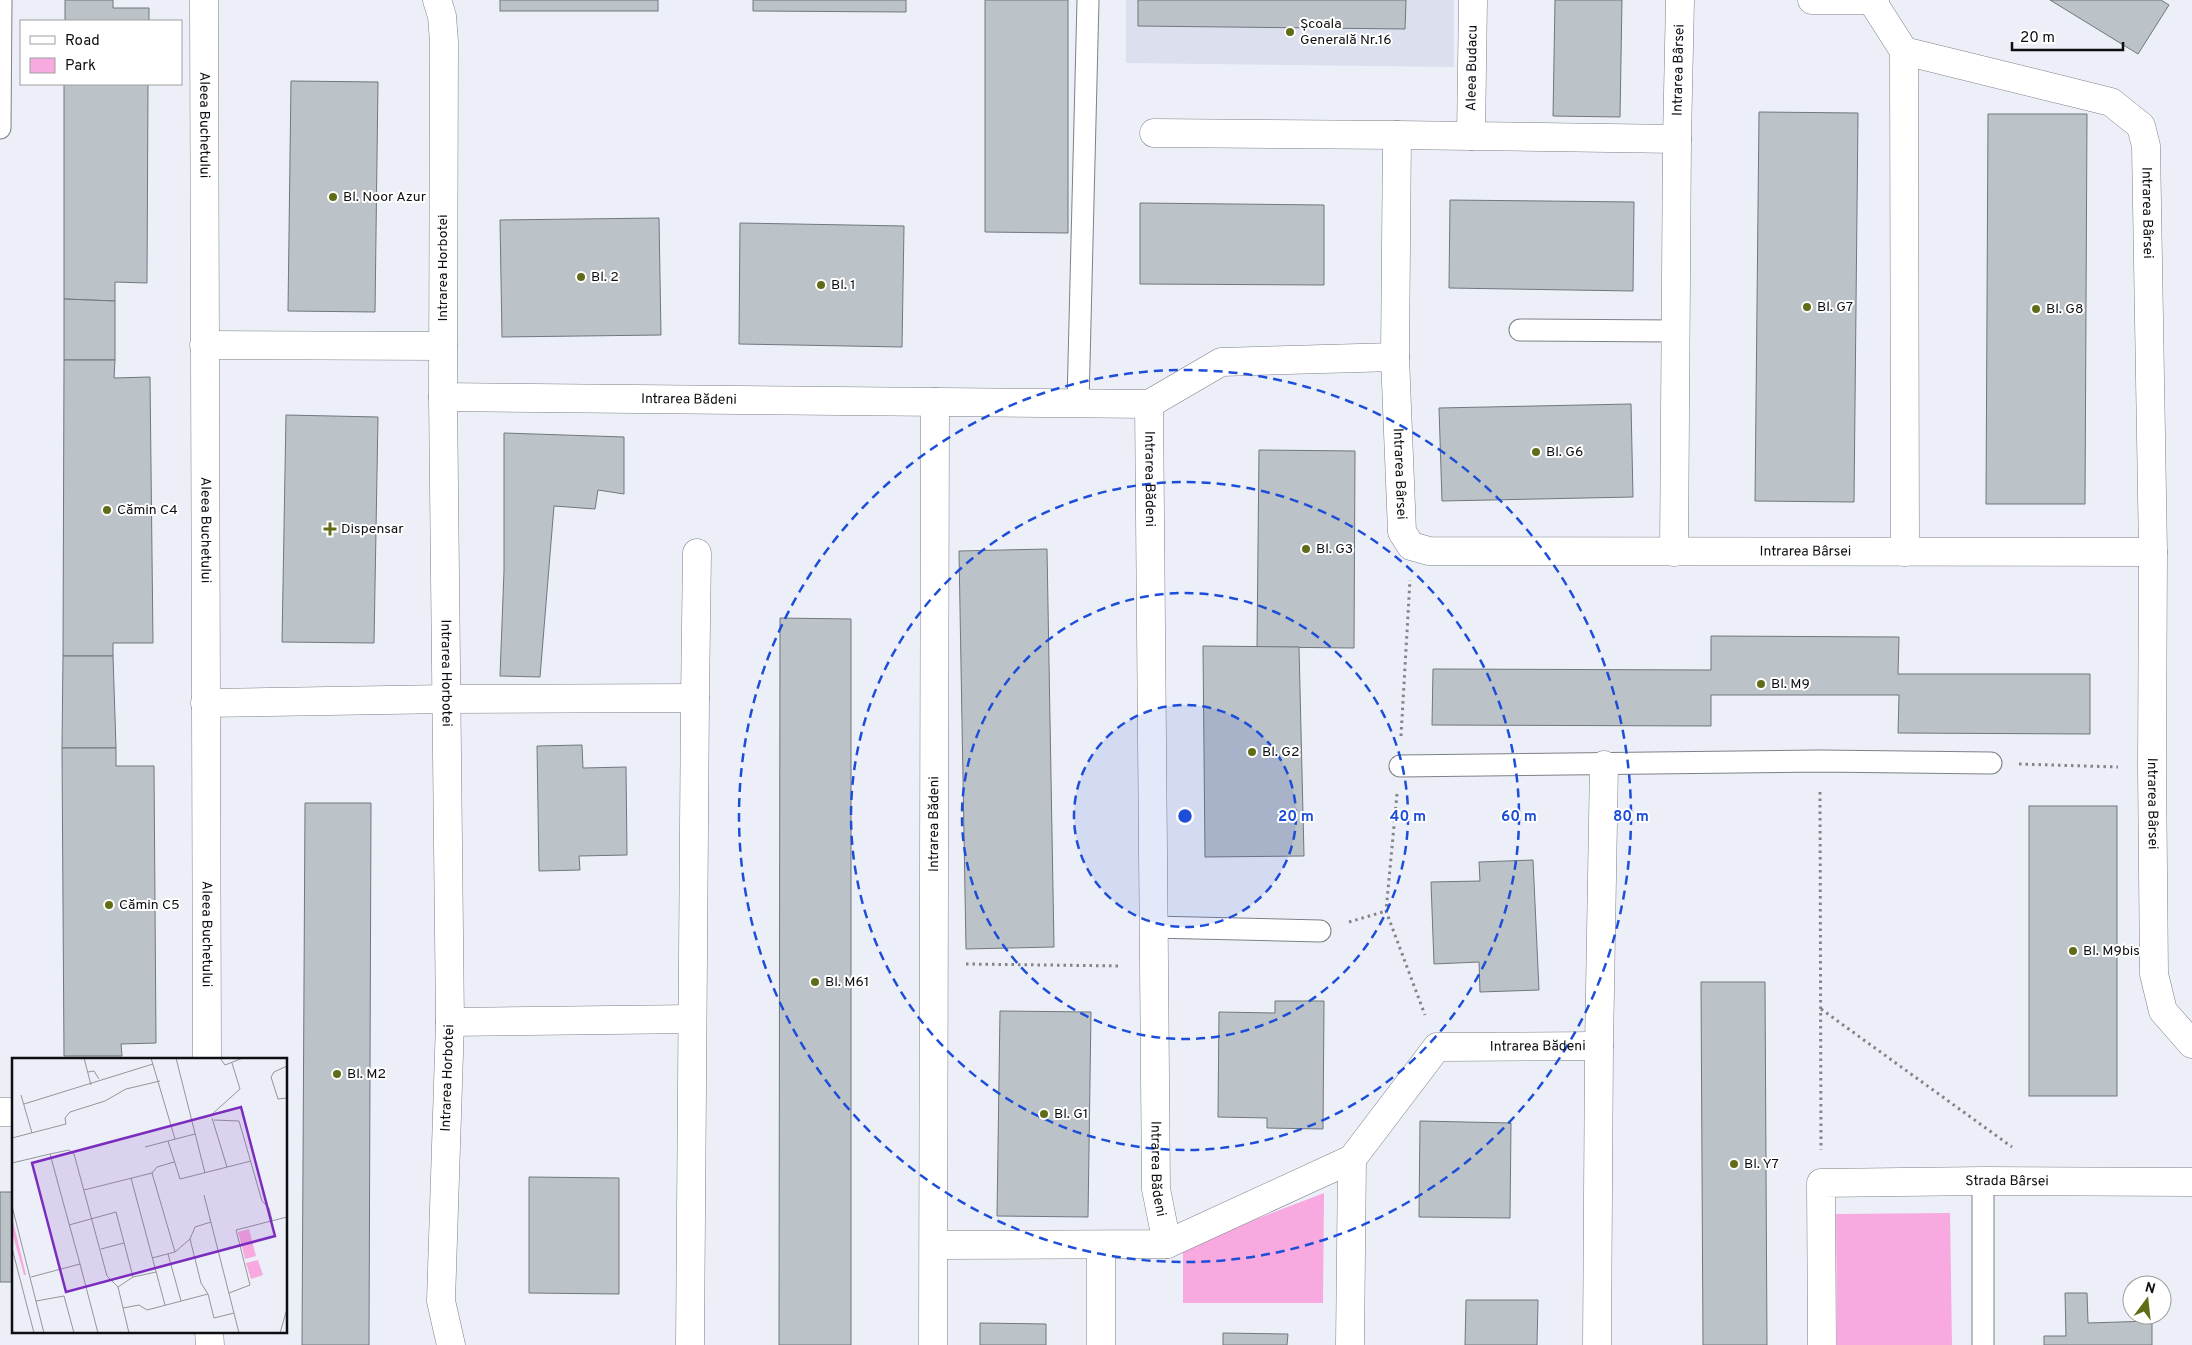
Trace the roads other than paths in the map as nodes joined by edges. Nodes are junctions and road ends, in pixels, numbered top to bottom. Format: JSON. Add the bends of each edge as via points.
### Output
{"nodes":[{"id":1,"x":1,"y":0,"type":"edge"},
{"id":2,"x":204,"y":0,"type":"edge"},
{"id":3,"x":437,"y":0,"type":"edge"},
{"id":4,"x":1088,"y":0,"type":"edge"},
{"id":5,"x":1473,"y":0,"type":"edge"},
{"id":6,"x":1680,"y":0,"type":"edge"},
{"id":7,"x":1812,"y":0,"type":"edge"},
{"id":8,"x":1873,"y":0,"type":"edge"},
{"id":9,"x":1904,"y":51,"type":"junction"},
{"id":10,"x":0,"y":128,"type":"edge"},
{"id":11,"x":1154,"y":133,"type":"dead end"},
{"id":12,"x":1397,"y":135,"type":"junction"},
{"id":13,"x":1471,"y":136,"type":"junction"},
{"id":14,"x":1677,"y":139,"type":"junction"},
{"id":15,"x":1520,"y":330,"type":"dead end"},
{"id":16,"x":1675,"y":331,"type":"junction"},
{"id":17,"x":204,"y":344,"type":"junction"},
{"id":18,"x":443,"y":346,"type":"junction"},
{"id":19,"x":1395,"y":357,"type":"junction"},
{"id":20,"x":443,"y":397,"type":"junction"},
{"id":21,"x":936,"y":402,"type":"junction"},
{"id":22,"x":1078,"y":403,"type":"junction"},
{"id":23,"x":1149,"y":404,"type":"junction"},
{"id":24,"x":1674,"y":552,"type":"junction"},
{"id":25,"x":1905,"y":552,"type":"junction"},
{"id":26,"x":2153,"y":552,"type":"junction"},
{"id":27,"x":697,"y":553,"type":"dead end"},
{"id":28,"x":695,"y":698,"type":"junction"},
{"id":29,"x":447,"y":699,"type":"junction"},
{"id":30,"x":205,"y":703,"type":"junction"},
{"id":31,"x":1991,"y":763,"type":"road end"},
{"id":32,"x":1604,"y":765,"type":"junction"},
{"id":33,"x":1400,"y":766,"type":"road end"},
{"id":34,"x":1152,"y":927,"type":"junction"},
{"id":35,"x":1320,"y":931,"type":"road end"},
{"id":36,"x":692,"y":1019,"type":"junction"},
{"id":37,"x":450,"y":1022,"type":"junction"},
{"id":38,"x":2192,"y":1044,"type":"edge"},
{"id":39,"x":1599,"y":1046,"type":"junction"},
{"id":40,"x":207,"y":1058,"type":"edge"},
{"id":41,"x":1352,"y":1159,"type":"junction"},
{"id":42,"x":1983,"y":1181,"type":"junction"},
{"id":43,"x":2192,"y":1182,"type":"edge"},
{"id":44,"x":1167,"y":1244,"type":"junction"},
{"id":45,"x":934,"y":1246,"type":"junction"},
{"id":46,"x":1102,"y":1246,"type":"junction"},
{"id":47,"x":210,"y":1332,"type":"edge"},
{"id":48,"x":210,"y":1345,"type":"edge"},
{"id":49,"x":451,"y":1345,"type":"edge"},
{"id":50,"x":690,"y":1345,"type":"edge"},
{"id":51,"x":933,"y":1345,"type":"edge"},
{"id":52,"x":1101,"y":1345,"type":"edge"},
{"id":53,"x":1350,"y":1345,"type":"edge"},
{"id":54,"x":1597,"y":1345,"type":"edge"},
{"id":55,"x":1822,"y":1345,"type":"edge"},
{"id":56,"x":1983,"y":1345,"type":"edge"}],
"edges":[{"from":1,"to":10,"type":"lane"},
{"from":2,"to":17,"type":"street","name":"Aleea Buchetului"},
{"from":3,"to":18,"type":"street","name":"Intrarea Horbotei","via":[[444,42]]},
{"from":4,"to":22,"type":"lane"},
{"from":5,"to":13,"type":"street","name":"Aleea Budacu"},
{"from":6,"to":14,"type":"street","name":"Intrarea Bârsei"},
{"from":7,"to":8,"type":"street"},
{"from":8,"to":9,"type":"street"},
{"from":9,"to":25,"type":"street"},
{"from":9,"to":26,"type":"street","name":"Intrarea Bârsei","via":[[2111,102],[2141,126],[2146,146]]},
{"from":11,"to":12,"type":"street"},
{"from":12,"to":13,"type":"street"},
{"from":12,"to":19,"type":"street","name":"Intrarea Bârsei"},
{"from":13,"to":14,"type":"street"},
{"from":14,"to":16,"type":"street","name":"Intrarea Bârsei"},
{"from":15,"to":16,"type":"lane"},
{"from":16,"to":24,"type":"street","name":"Intrarea Bârsei"},
{"from":17,"to":18,"type":"street"},
{"from":17,"to":30,"type":"street","name":"Aleea Buchetului"},
{"from":18,"to":20,"type":"street","name":"Intrarea Horbotei"},
{"from":19,"to":23,"type":"street","via":[[1221,362]]},
{"from":19,"to":24,"type":"street","name":"Intrarea Bârsei","via":[[1402,532],[1411,546],[1428,551]]},
{"from":20,"to":21,"type":"street","name":"Intrarea Bădeni"},
{"from":20,"to":29,"type":"street","name":"Intrarea Horbotei"},
{"from":21,"to":22,"type":"street","name":"Intrarea Bădeni"},
{"from":21,"to":45,"type":"street","name":"Intrarea Bădeni"},
{"from":22,"to":23,"type":"street","name":"Intrarea Bădeni"},
{"from":23,"to":34,"type":"street","name":"Intrarea Bădeni"},
{"from":24,"to":25,"type":"street","name":"Intrarea Bârsei"},
{"from":25,"to":26,"type":"street","name":"Intrarea Bârsei"},
{"from":26,"to":38,"type":"street","name":"Intrarea Bârsei","via":[[2154,974],[2163,1011]]},
{"from":27,"to":28,"type":"street"},
{"from":28,"to":29,"type":"street"},
{"from":28,"to":36,"type":"street"},
{"from":29,"to":30,"type":"street"},
{"from":29,"to":37,"type":"street","name":"Intrarea Horbotei"},
{"from":30,"to":40,"type":"street","name":"Aleea Buchetului"},
{"from":31,"to":32,"type":"lane","via":[[1820,761]]},
{"from":32,"to":33,"type":"lane"},
{"from":32,"to":39,"type":"street","name":"Intrarea Bădeni"},
{"from":34,"to":35,"type":"lane"},
{"from":34,"to":44,"type":"street","name":"Intrarea Bădeni","via":[[1156,1189]]},
{"from":36,"to":37,"type":"street"},
{"from":36,"to":50,"type":"street"},
{"from":37,"to":49,"type":"street","name":"Intrarea Horbotei","via":[[441,1301]]},
{"from":39,"to":41,"type":"street","name":"Intrarea Bădeni","via":[[1437,1047]]},
{"from":39,"to":54,"type":"street","name":"Intrarea Bădeni"},
{"from":41,"to":44,"type":"street"},
{"from":41,"to":53,"type":"street"},
{"from":42,"to":43,"type":"street","name":"Strada Bârsei"},
{"from":42,"to":55,"type":"street","name":"Strada Bârsei","via":[[1821,1183]]},
{"from":42,"to":56,"type":"lane"},
{"from":44,"to":46,"type":"street"},
{"from":45,"to":46,"type":"street"},
{"from":45,"to":51,"type":"street","name":"Intrarea Bădeni"},
{"from":46,"to":52,"type":"street"},
{"from":47,"to":48,"type":"street"}]}
